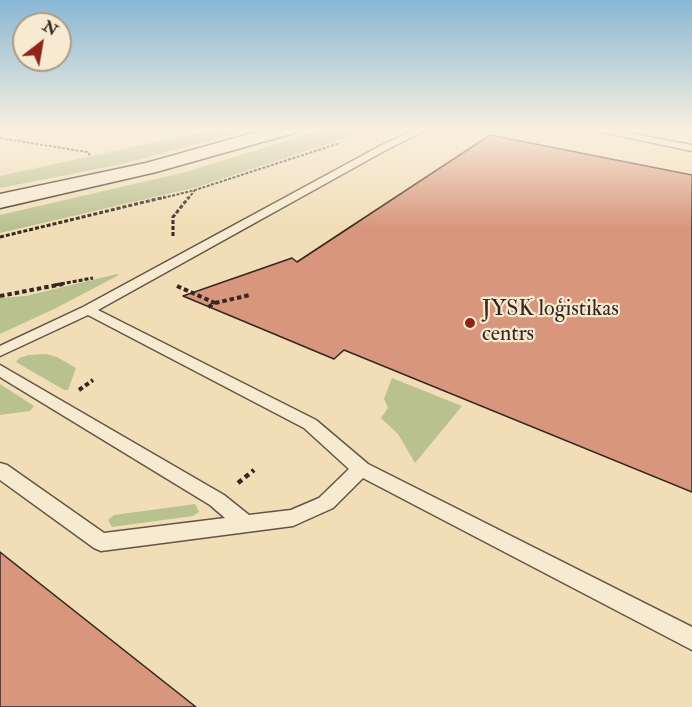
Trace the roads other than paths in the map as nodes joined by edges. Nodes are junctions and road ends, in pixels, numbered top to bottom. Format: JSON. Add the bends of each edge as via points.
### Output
{"nodes":[{"id":1,"x":170,"y":162,"type":"edge"},
{"id":2,"x":358,"y":162,"type":"edge"},
{"id":3,"x":0,"y":201,"type":"edge"},
{"id":4,"x":88,"y":310,"type":"junction"},
{"id":5,"x":0,"y":352,"type":"edge"},
{"id":6,"x":0,"y":370,"type":"edge"},
{"id":7,"x":361,"y":469,"type":"junction"},
{"id":8,"x":0,"y":470,"type":"edge"},
{"id":9,"x":246,"y":525,"type":"junction"},
{"id":10,"x":692,"y":639,"type":"edge"}],
"edges":[{"from":1,"to":3,"type":"main road"},
{"from":2,"to":4,"type":"lane"},
{"from":4,"to":5,"type":"lane"},
{"from":4,"to":7,"type":"lane","via":[[310,424]]},
{"from":6,"to":9,"type":"lane","via":[[217,500]]},
{"from":7,"to":9,"type":"lane","via":[[326,503],[293,518]]},
{"from":7,"to":10,"type":"lane"},
{"from":8,"to":9,"type":"lane","via":[[101,542]]}]}
